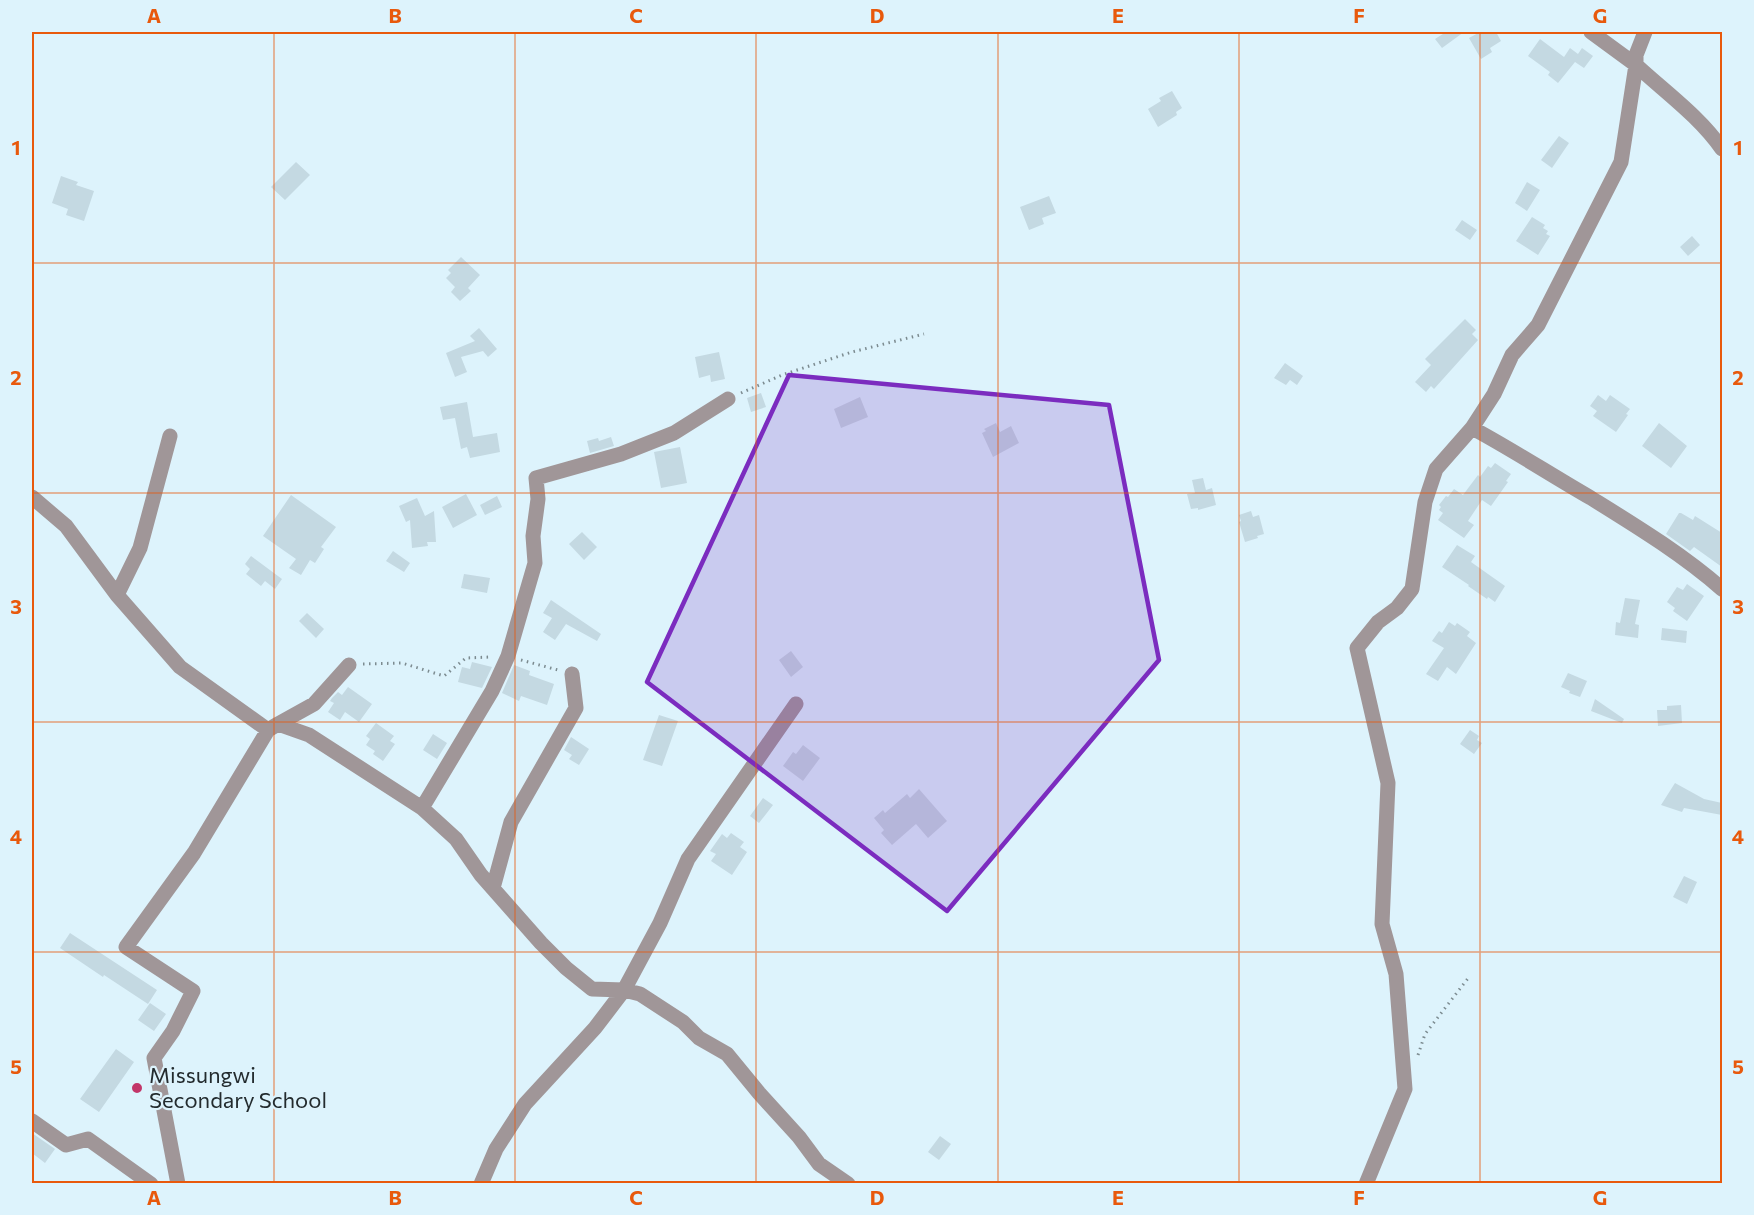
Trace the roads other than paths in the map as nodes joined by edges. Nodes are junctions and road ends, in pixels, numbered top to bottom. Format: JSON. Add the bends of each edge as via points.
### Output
{"nodes":[{"id":1,"x":1592,"y":32,"type":"edge"},
{"id":2,"x":1646,"y":32,"type":"edge"},
{"id":3,"x":1636,"y":65,"type":"junction"},
{"id":4,"x":1722,"y":149,"type":"edge"},
{"id":5,"x":728,"y":399,"type":"road end"},
{"id":6,"x":1472,"y":428,"type":"junction"},
{"id":7,"x":170,"y":436,"type":"dead end"},
{"id":8,"x":32,"y":497,"type":"edge"},
{"id":9,"x":1722,"y":589,"type":"edge"},
{"id":10,"x":117,"y":595,"type":"junction"},
{"id":11,"x":349,"y":665,"type":"road end"},
{"id":12,"x":572,"y":674,"type":"road end"},
{"id":13,"x":796,"y":704,"type":"dead end"},
{"id":14,"x":273,"y":727,"type":"junction"},
{"id":15,"x":422,"y":808,"type":"junction"},
{"id":16,"x":493,"y":888,"type":"junction"},
{"id":17,"x":624,"y":990,"type":"junction"},
{"id":18,"x":32,"y":1121,"type":"edge"},
{"id":19,"x":150,"y":1184,"type":"edge"},
{"id":20,"x":178,"y":1184,"type":"edge"},
{"id":21,"x":481,"y":1184,"type":"edge"},
{"id":22,"x":848,"y":1184,"type":"edge"},
{"id":23,"x":1366,"y":1184,"type":"edge"}],
"edges":[{"from":1,"to":3,"type":"street"},
{"from":2,"to":3,"type":"street"},
{"from":3,"to":4,"type":"street","via":[[1712,135]]},
{"from":3,"to":6,"type":"street","via":[[1621,162],[1538,325],[1512,355]]},
{"from":5,"to":15,"type":"street","via":[[674,433],[621,454],[536,478],[535,563],[508,656],[492,691]]},
{"from":6,"to":9,"type":"street","via":[[1629,520]]},
{"from":6,"to":23,"type":"street","via":[[1437,469],[1425,502],[1412,589],[1357,648],[1388,783],[1382,924],[1396,974],[1405,1089]]},
{"from":7,"to":10,"type":"street","via":[[140,548]]},
{"from":8,"to":10,"type":"street","via":[[66,526]]},
{"from":10,"to":14,"type":"street","via":[[180,667]]},
{"from":11,"to":14,"type":"street","via":[[314,704]]},
{"from":12,"to":16,"type":"street","via":[[576,708],[511,822]]},
{"from":13,"to":17,"type":"street","via":[[688,859]]},
{"from":14,"to":15,"type":"street","via":[[309,735]]},
{"from":14,"to":20,"type":"street","via":[[194,854],[126,947],[193,991],[174,1030],[154,1058]]},
{"from":15,"to":16,"type":"street","via":[[456,839]]},
{"from":16,"to":17,"type":"street","via":[[541,943],[592,989]]},
{"from":17,"to":21,"type":"street","via":[[595,1028],[525,1104],[496,1149]]},
{"from":17,"to":22,"type":"street","via":[[640,994],[727,1054],[819,1164]]},
{"from":18,"to":19,"type":"street","via":[[66,1145],[88,1139]]}]}
